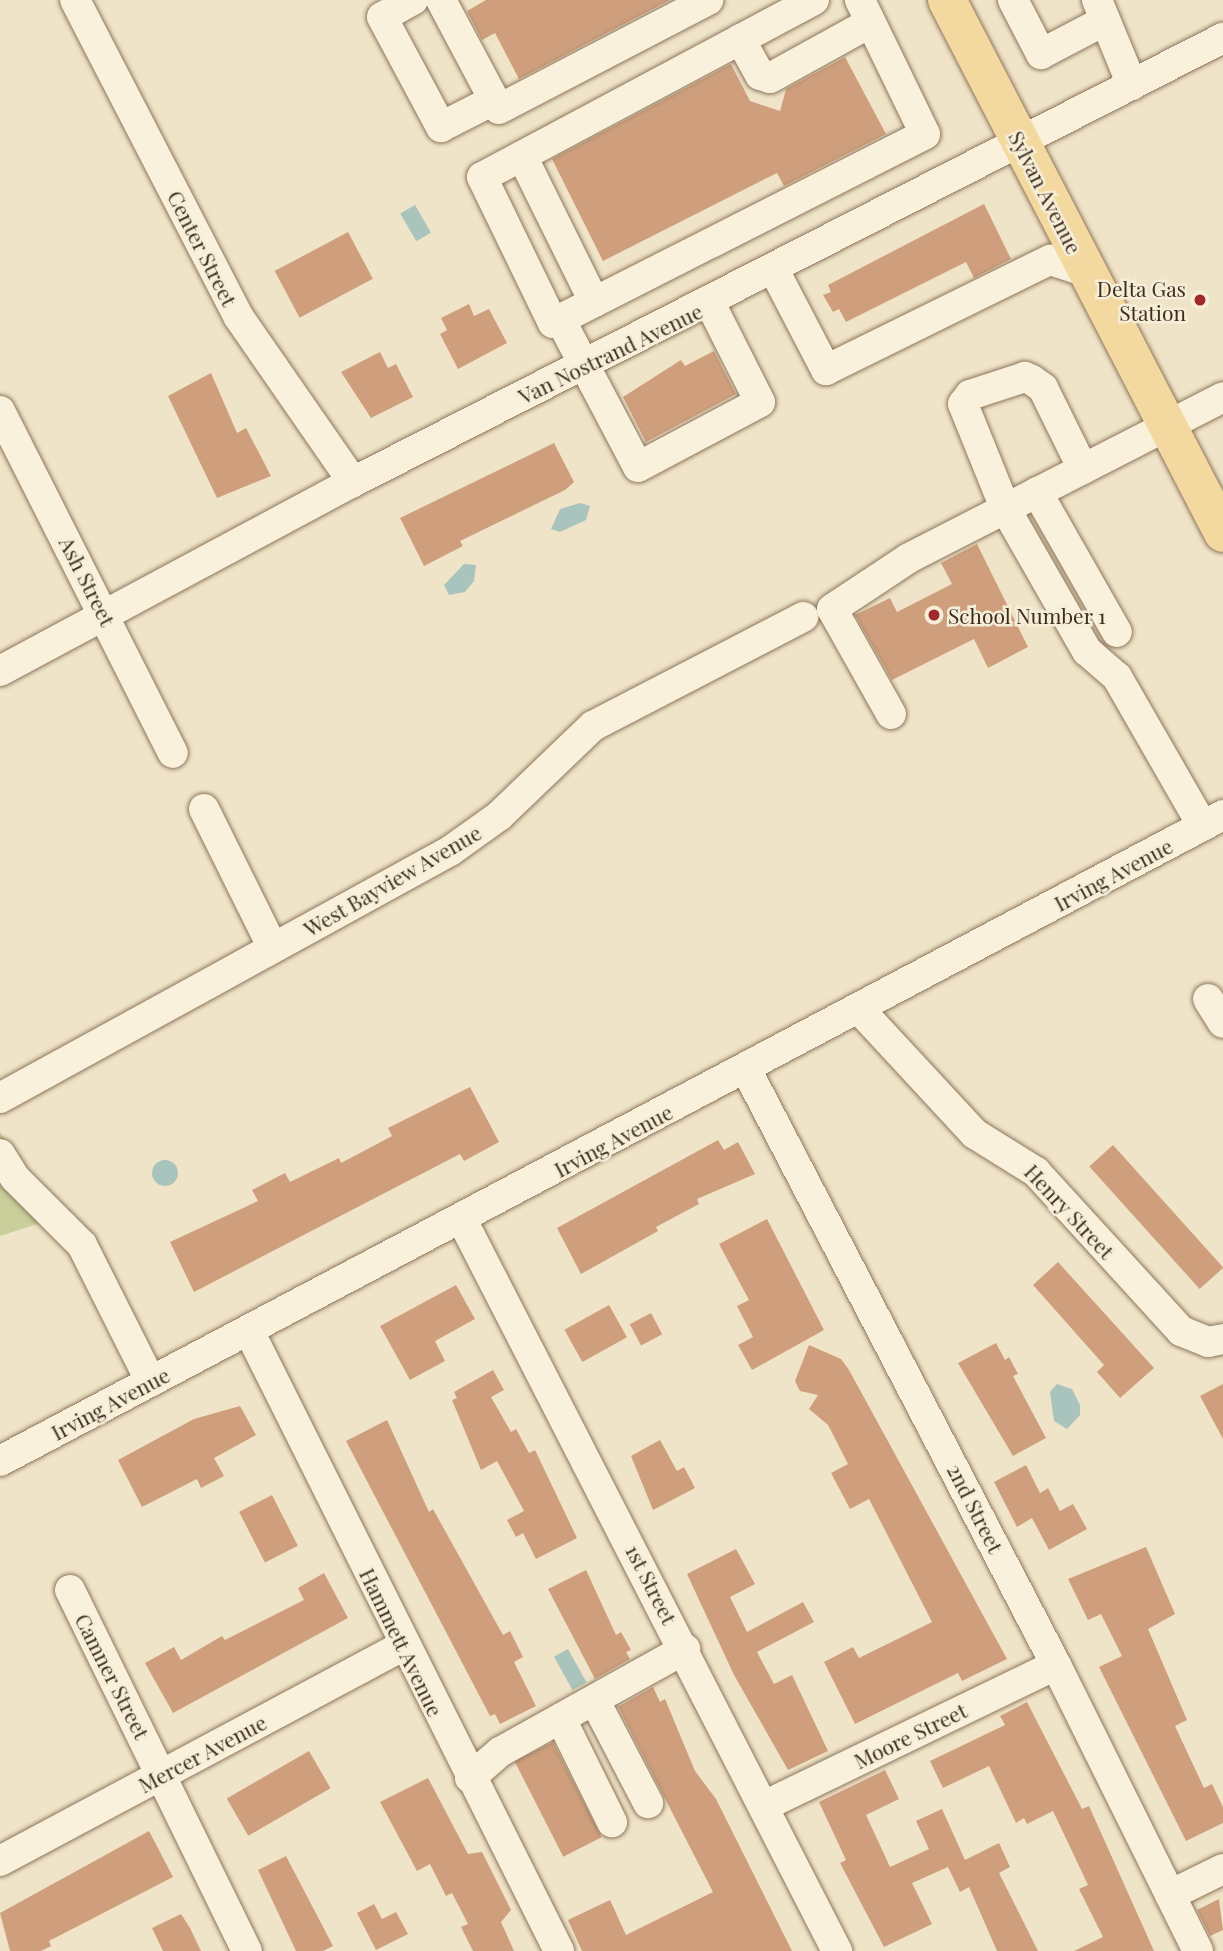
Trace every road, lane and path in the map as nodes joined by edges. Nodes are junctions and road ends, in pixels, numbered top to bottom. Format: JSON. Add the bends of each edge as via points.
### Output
{"nodes":[{"id":1,"x":75,"y":0,"type":"edge"},
{"id":2,"x":413,"y":0,"type":"edge"},
{"id":3,"x":441,"y":0,"type":"edge"},
{"id":4,"x":708,"y":0,"type":"edge"},
{"id":5,"x":814,"y":0,"type":"edge"},
{"id":6,"x":947,"y":0,"type":"edge"},
{"id":7,"x":1013,"y":0,"type":"edge"},
{"id":8,"x":1100,"y":11,"type":"edge"},
{"id":9,"x":864,"y":12,"type":"edge"},
{"id":10,"x":1223,"y":38,"type":"edge"},
{"id":11,"x":740,"y":39,"type":"junction"},
{"id":12,"x":1132,"y":85,"type":"junction"},
{"id":13,"x":497,"y":105,"type":"junction"},
{"id":14,"x":1020,"y":141,"type":"junction"},
{"id":15,"x":523,"y":156,"type":"junction"},
{"id":16,"x":774,"y":270,"type":"junction"},
{"id":17,"x":1087,"y":272,"type":"junction"},
{"id":18,"x":594,"y":302,"type":"junction"},
{"id":19,"x":709,"y":303,"type":"junction"},
{"id":20,"x":561,"y":319,"type":"junction"},
{"id":21,"x":583,"y":366,"type":"junction"},
{"id":22,"x":1223,"y":397,"type":"edge"},
{"id":23,"x":0,"y":411,"type":"edge"},
{"id":24,"x":1167,"y":426,"type":"junction"},
{"id":25,"x":1083,"y":469,"type":"junction"},
{"id":26,"x":353,"y":482,"type":"junction"},
{"id":27,"x":1037,"y":492,"type":"junction"},
{"id":28,"x":1005,"y":508,"type":"junction"},
{"id":29,"x":1223,"y":533,"type":"edge"},
{"id":30,"x":107,"y":615,"type":"junction"},
{"id":31,"x":803,"y":617,"type":"dead end"},
{"id":32,"x":1117,"y":632,"type":"dead end"},
{"id":33,"x":0,"y":671,"type":"edge"},
{"id":34,"x":891,"y":714,"type":"dead end"},
{"id":35,"x":173,"y":753,"type":"dead end"},
{"id":36,"x":204,"y":809,"type":"dead end"},
{"id":37,"x":1213,"y":820,"type":"edge"},
{"id":38,"x":273,"y":948,"type":"junction"},
{"id":39,"x":860,"y":1010,"type":"junction"},
{"id":40,"x":746,"y":1069,"type":"junction"},
{"id":41,"x":0,"y":1098,"type":"edge"},
{"id":42,"x":0,"y":1154,"type":"edge"},
{"id":43,"x":462,"y":1220,"type":"junction"},
{"id":44,"x":249,"y":1331,"type":"junction"},
{"id":45,"x":1223,"y":1339,"type":"edge"},
{"id":46,"x":151,"y":1382,"type":"junction"},
{"id":47,"x":0,"y":1461,"type":"edge"},
{"id":48,"x":70,"y":1590,"type":"dead end"},
{"id":49,"x":404,"y":1645,"type":"junction"},
{"id":50,"x":685,"y":1649,"type":"junction"},
{"id":51,"x":1056,"y":1665,"type":"junction"},
{"id":52,"x":596,"y":1703,"type":"junction"},
{"id":53,"x":562,"y":1721,"type":"junction"},
{"id":54,"x":162,"y":1774,"type":"junction"},
{"id":55,"x":470,"y":1778,"type":"junction"},
{"id":56,"x":648,"y":1803,"type":"dead end"},
{"id":57,"x":764,"y":1805,"type":"junction"},
{"id":58,"x":612,"y":1822,"type":"dead end"},
{"id":59,"x":0,"y":1861,"type":"edge"},
{"id":60,"x":1223,"y":1870,"type":"edge"},
{"id":61,"x":1170,"y":1895,"type":"junction"},
{"id":62,"x":247,"y":1951,"type":"edge"},
{"id":63,"x":559,"y":1951,"type":"edge"},
{"id":64,"x":837,"y":1951,"type":"edge"},
{"id":65,"x":1198,"y":1951,"type":"edge"}],
"edges":[{"from":1,"to":26,"type":"street","name":"Center Street","via":[[238,316]]},
{"from":2,"to":13,"type":"street","via":[[382,18],[442,127]]},
{"from":3,"to":13,"type":"street"},
{"from":4,"to":13,"type":"street"},
{"from":5,"to":11,"type":"street"},
{"from":6,"to":14,"type":"main road","name":"Sylvan Avenue"},
{"from":7,"to":8,"type":"street","via":[[1041,54]]},
{"from":8,"to":12,"type":"street"},
{"from":9,"to":11,"type":"street","via":[[770,78],[760,75]]},
{"from":9,"to":18,"type":"street","via":[[925,134]]},
{"from":10,"to":12,"type":"street","name":"Van Nostrand Avenue"},
{"from":11,"to":15,"type":"street"},
{"from":12,"to":14,"type":"street","name":"Van Nostrand Avenue"},
{"from":14,"to":16,"type":"street","name":"Van Nostrand Avenue"},
{"from":14,"to":17,"type":"main road","name":"Sylvan Avenue"},
{"from":15,"to":18,"type":"street"},
{"from":15,"to":20,"type":"street","via":[[482,177],[553,323]]},
{"from":16,"to":17,"type":"street","via":[[826,370],[1050,260]]},
{"from":16,"to":19,"type":"street","name":"Van Nostrand Avenue"},
{"from":17,"to":24,"type":"main road","name":"Sylvan Avenue"},
{"from":18,"to":20,"type":"street"},
{"from":19,"to":21,"type":"street","name":"Van Nostrand Avenue"},
{"from":19,"to":21,"type":"street","via":[[760,402],[638,467]]},
{"from":20,"to":21,"type":"street"},
{"from":21,"to":26,"type":"street","name":"Van Nostrand Avenue"},
{"from":22,"to":24,"type":"street"},
{"from":23,"to":30,"type":"street","name":"Ash Street"},
{"from":24,"to":25,"type":"street"},
{"from":24,"to":29,"type":"main road","name":"Sylvan Avenue"},
{"from":25,"to":27,"type":"street"},
{"from":25,"to":28,"type":"street","via":[[1043,388],[1032,380],[1025,377],[970,395],[963,404],[968,426]]},
{"from":26,"to":30,"type":"street","name":"Van Nostrand Avenue"},
{"from":27,"to":28,"type":"street"},
{"from":27,"to":32,"type":"street"},
{"from":28,"to":34,"type":"street","via":[[909,558],[832,609]]},
{"from":28,"to":37,"type":"street","via":[[1087,651],[1117,677]]},
{"from":30,"to":33,"type":"street","name":"Van Nostrand Avenue"},
{"from":30,"to":35,"type":"street","name":"Ash Street"},
{"from":31,"to":38,"type":"street","name":"West Bayview Avenue","via":[[593,726],[470,839]]},
{"from":36,"to":38,"type":"street"},
{"from":37,"to":39,"type":"street","name":"Irving Avenue"},
{"from":38,"to":41,"type":"street","name":"West Bayview Avenue"},
{"from":39,"to":40,"type":"street","name":"Irving Avenue"},
{"from":39,"to":45,"type":"street","name":"Henry Street","via":[[975,1134],[1036,1172],[1181,1331],[1208,1342]]},
{"from":40,"to":43,"type":"street","name":"Irving Avenue"},
{"from":40,"to":51,"type":"street","name":"2nd Street"},
{"from":42,"to":46,"type":"street","via":[[15,1178],[82,1245]]},
{"from":43,"to":44,"type":"street","name":"Irving Avenue"},
{"from":43,"to":50,"type":"street","name":"1st Street"},
{"from":44,"to":46,"type":"street","name":"Irving Avenue"},
{"from":44,"to":49,"type":"street","name":"Hammett Avenue"},
{"from":46,"to":47,"type":"street","name":"Irving Avenue"},
{"from":48,"to":54,"type":"street","name":"Camner Street"},
{"from":49,"to":54,"type":"street","name":"Mercer Avenue"},
{"from":49,"to":55,"type":"street","name":"Hammett Avenue"},
{"from":50,"to":52,"type":"street"},
{"from":50,"to":57,"type":"street","name":"1st Street"},
{"from":51,"to":57,"type":"street","name":"Moore Street"},
{"from":51,"to":61,"type":"street","name":"2nd Street"},
{"from":52,"to":53,"type":"street"},
{"from":52,"to":56,"type":"street"},
{"from":53,"to":55,"type":"street","via":[[500,1752]]},
{"from":53,"to":58,"type":"street"},
{"from":54,"to":59,"type":"street","name":"Mercer Avenue"},
{"from":54,"to":62,"type":"street","name":"Camner Street"},
{"from":55,"to":63,"type":"street","name":"Hammett Avenue"},
{"from":57,"to":64,"type":"street","name":"1st Street"},
{"from":60,"to":61,"type":"street"},
{"from":61,"to":65,"type":"street","name":"2nd Street"}]}
